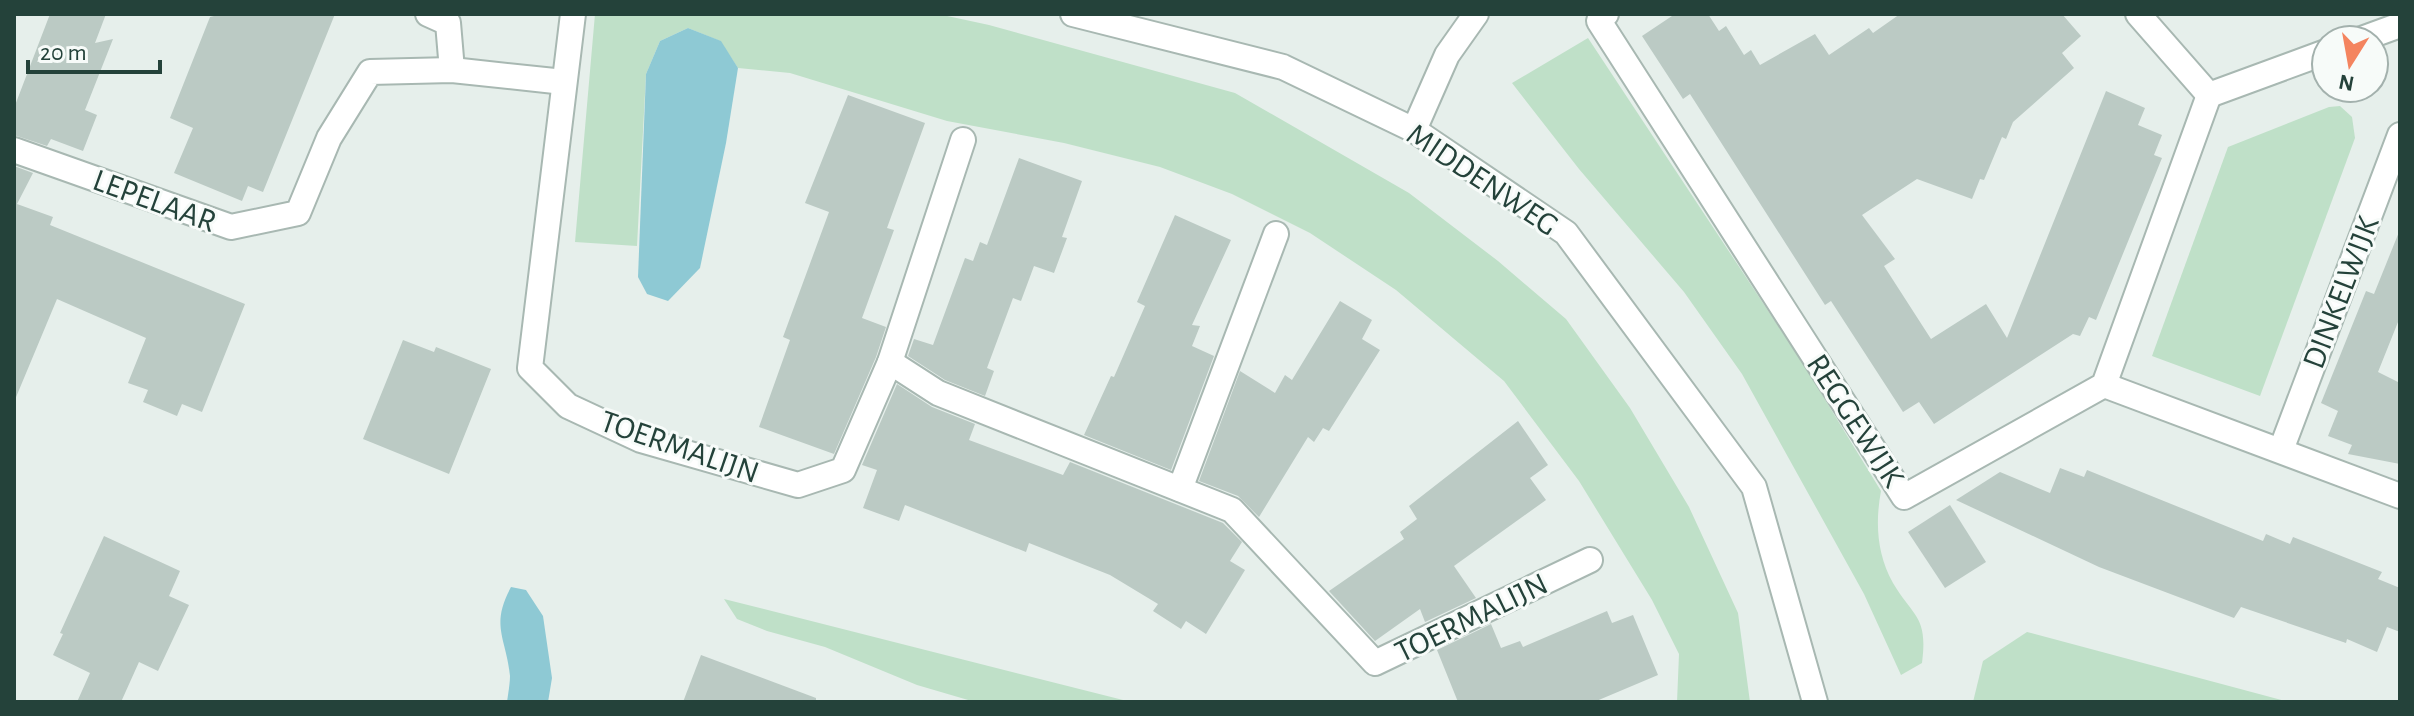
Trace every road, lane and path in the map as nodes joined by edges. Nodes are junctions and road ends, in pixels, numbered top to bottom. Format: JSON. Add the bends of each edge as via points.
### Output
{"nodes":[{"id":1,"x":428,"y":14,"type":"edge"},
{"id":2,"x":573,"y":14,"type":"edge"},
{"id":3,"x":1073,"y":14,"type":"edge"},
{"id":4,"x":1476,"y":14,"type":"edge"},
{"id":5,"x":1606,"y":14,"type":"edge"},
{"id":6,"x":2138,"y":14,"type":"edge"},
{"id":7,"x":2310,"y":58,"type":"edge"},
{"id":8,"x":452,"y":70,"type":"junction"},
{"id":9,"x":564,"y":82,"type":"junction"},
{"id":10,"x":2209,"y":95,"type":"junction"},
{"id":11,"x":1414,"y":130,"type":"junction"},
{"id":12,"x":2400,"y":135,"type":"edge"},
{"id":13,"x":963,"y":140,"type":"dead end"},
{"id":14,"x":14,"y":150,"type":"edge"},
{"id":15,"x":1276,"y":234,"type":"dead end"},
{"id":16,"x":890,"y":362,"type":"junction"},
{"id":17,"x":2104,"y":385,"type":"junction"},
{"id":18,"x":2281,"y":450,"type":"junction"},
{"id":19,"x":1180,"y":489,"type":"junction"},
{"id":20,"x":2400,"y":496,"type":"edge"},
{"id":21,"x":1590,"y":560,"type":"dead end"},
{"id":22,"x":1815,"y":702,"type":"edge"}],
"edges":[{"from":1,"to":8,"type":"street","via":[[448,23]]},
{"from":2,"to":9,"type":"street","name":"TOERMALIJN"},
{"from":3,"to":11,"type":"street","name":"MIDDENWEG","via":[[1283,67]]},
{"from":4,"to":11,"type":"street","via":[[1447,55]]},
{"from":5,"to":17,"type":"street","name":"REGGEWIJK","via":[[1599,21],[1904,497]]},
{"from":6,"to":10,"type":"street"},
{"from":7,"to":10,"type":"street"},
{"from":8,"to":9,"type":"street","name":"LEPELAAR"},
{"from":8,"to":14,"type":"street","name":"LEPELAAR","via":[[370,72],[329,138],[298,213],[231,227]]},
{"from":9,"to":16,"type":"street","name":"TOERMALIJN","via":[[530,368],[568,406],[641,440],[798,485],[843,470]]},
{"from":10,"to":17,"type":"street"},
{"from":11,"to":22,"type":"street","name":"MIDDENWEG","via":[[1566,233],[1754,487]]},
{"from":12,"to":18,"type":"street","name":"DINKELWIJK"},
{"from":13,"to":16,"type":"street","name":"TOERMALIJN"},
{"from":15,"to":19,"type":"street"},
{"from":16,"to":19,"type":"street","name":"TOERMALIJN","via":[[938,393]]},
{"from":17,"to":18,"type":"street"},
{"from":18,"to":20,"type":"street"},
{"from":19,"to":21,"type":"street","name":"TOERMALIJN","via":[[1232,510],[1375,663]]}]}
